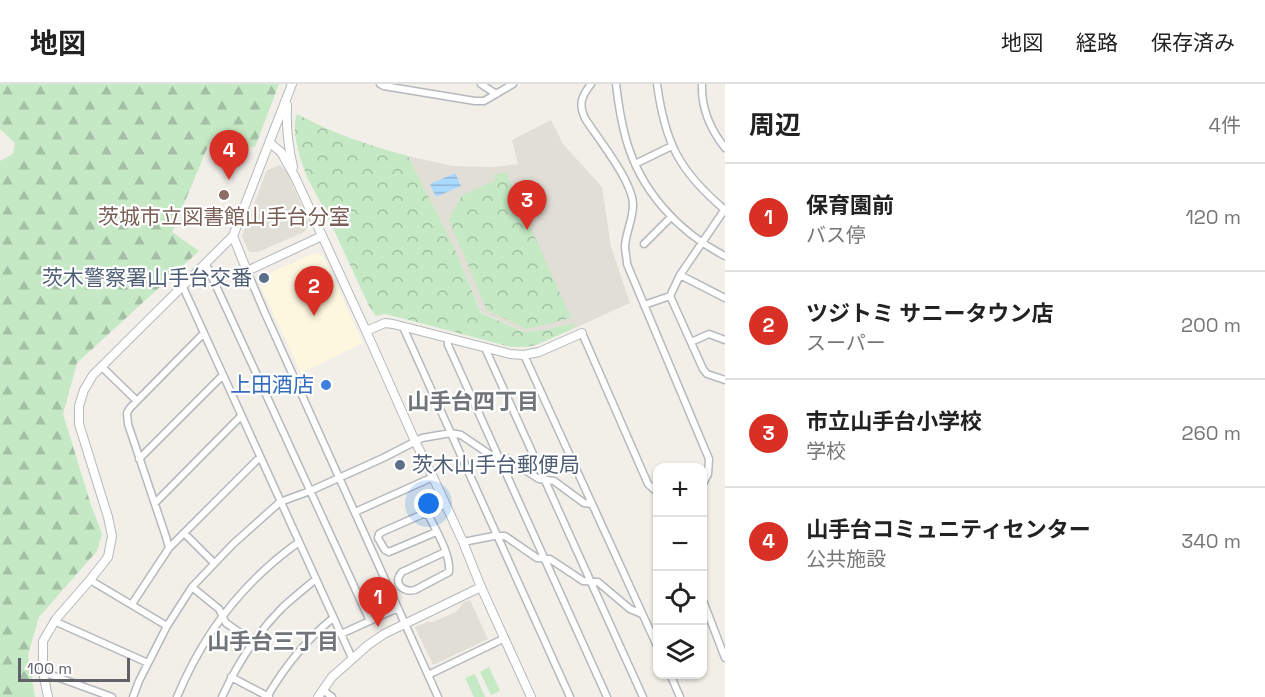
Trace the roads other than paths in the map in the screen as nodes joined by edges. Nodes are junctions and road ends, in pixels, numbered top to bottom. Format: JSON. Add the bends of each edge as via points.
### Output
{"nodes":[{"id":1,"x":292,"y":84,"type":"edge"},
{"id":2,"x":380,"y":84,"type":"edge"},
{"id":3,"x":481,"y":84,"type":"edge"},
{"id":4,"x":513,"y":84,"type":"edge"},
{"id":5,"x":591,"y":84,"type":"edge"},
{"id":6,"x":616,"y":84,"type":"edge"},
{"id":7,"x":657,"y":84,"type":"edge"},
{"id":8,"x":702,"y":84,"type":"edge"},
{"id":9,"x":496,"y":94,"type":"junction"},
{"id":10,"x":288,"y":97,"type":"junction"},
{"id":11,"x":270,"y":143,"type":"junction"},
{"id":12,"x":672,"y":146,"type":"junction"},
{"id":13,"x":725,"y":148,"type":"edge"},
{"id":14,"x":635,"y":164,"type":"junction"},
{"id":15,"x":295,"y":177,"type":"junction"},
{"id":16,"x":725,"y":209,"type":"edge"},
{"id":17,"x":671,"y":217,"type":"junction"},
{"id":18,"x":234,"y":236,"type":"junction"},
{"id":19,"x":322,"y":236,"type":"junction"},
{"id":20,"x":701,"y":243,"type":"junction"},
{"id":21,"x":645,"y":244,"type":"dead end"},
{"id":22,"x":725,"y":256,"type":"edge"},
{"id":23,"x":206,"y":264,"type":"junction"},
{"id":24,"x":247,"y":271,"type":"junction"},
{"id":25,"x":680,"y":275,"type":"junction"},
{"id":26,"x":183,"y":287,"type":"junction"},
{"id":27,"x":670,"y":296,"type":"junction"},
{"id":28,"x":725,"y":298,"type":"edge"},
{"id":29,"x":644,"y":305,"type":"junction"},
{"id":30,"x":403,"y":327,"type":"junction"},
{"id":31,"x":366,"y":331,"type":"junction"},
{"id":32,"x":204,"y":333,"type":"junction"},
{"id":33,"x":582,"y":333,"type":"joint"},
{"id":34,"x":448,"y":338,"type":"junction"},
{"id":35,"x":725,"y":340,"type":"edge"},
{"id":36,"x":691,"y":342,"type":"junction"},
{"id":37,"x":485,"y":348,"type":"junction"},
{"id":38,"x":524,"y":355,"type":"junction"},
{"id":39,"x":102,"y":367,"type":"junction"},
{"id":40,"x":223,"y":375,"type":"junction"},
{"id":41,"x":725,"y":380,"type":"edge"},
{"id":42,"x":137,"y":401,"type":"junction"},
{"id":43,"x":241,"y":416,"type":"junction"},
{"id":44,"x":451,"y":433,"type":"junction"},
{"id":45,"x":415,"y":441,"type":"junction"},
{"id":46,"x":498,"y":456,"type":"junction"},
{"id":47,"x":260,"y":457,"type":"junction"},
{"id":48,"x":140,"y":459,"type":"junction"},
{"id":49,"x":707,"y":476,"type":"edge"},
{"id":50,"x":433,"y":477,"type":"junction"},
{"id":51,"x":339,"y":478,"type":"junction"},
{"id":52,"x":545,"y":480,"type":"junction"},
{"id":53,"x":653,"y":489,"type":"edge"},
{"id":54,"x":310,"y":491,"type":"junction"},
{"id":55,"x":280,"y":502,"type":"junction"},
{"id":56,"x":155,"y":503,"type":"junction"},
{"id":57,"x":446,"y":504,"type":"junction"},
{"id":58,"x":592,"y":504,"type":"junction"},
{"id":59,"x":355,"y":512,"type":"junction"},
{"id":60,"x":427,"y":512,"type":"junction"},
{"id":61,"x":436,"y":532,"type":"junction"},
{"id":62,"x":184,"y":533,"type":"junction"},
{"id":63,"x":498,"y":537,"type":"junction"},
{"id":64,"x":299,"y":542,"type":"junction"},
{"id":65,"x":462,"y":542,"type":"junction"},
{"id":66,"x":169,"y":548,"type":"junction"},
{"id":67,"x":445,"y":552,"type":"junction"},
{"id":68,"x":544,"y":559,"type":"junction"},
{"id":69,"x":214,"y":563,"type":"junction"},
{"id":70,"x":316,"y":579,"type":"junction"},
{"id":71,"x":90,"y":580,"type":"junction"},
{"id":72,"x":592,"y":582,"type":"junction"},
{"id":73,"x":192,"y":587,"type":"junction"},
{"id":74,"x":481,"y":588,"type":"junction"},
{"id":75,"x":132,"y":604,"type":"junction"},
{"id":76,"x":398,"y":608,"type":"junction"},
{"id":77,"x":707,"y":611,"type":"edge"},
{"id":78,"x":222,"y":615,"type":"junction"},
{"id":79,"x":642,"y":615,"type":"junction"},
{"id":80,"x":333,"y":618,"type":"junction"},
{"id":81,"x":54,"y":621,"type":"junction"},
{"id":82,"x":370,"y":621,"type":"junction"},
{"id":83,"x":406,"y":624,"type":"junction"},
{"id":84,"x":167,"y":626,"type":"junction"},
{"id":85,"x":341,"y":634,"type":"junction"},
{"id":86,"x":505,"y":638,"type":"junction"},
{"id":87,"x":653,"y":639,"type":"edge"},
{"id":88,"x":253,"y":642,"type":"junction"},
{"id":89,"x":352,"y":658,"type":"junction"},
{"id":90,"x":725,"y":658,"type":"edge"},
{"id":91,"x":148,"y":663,"type":"junction"},
{"id":92,"x":43,"y":672,"type":"junction"},
{"id":93,"x":428,"y":675,"type":"junction"},
{"id":94,"x":231,"y":677,"type":"junction"},
{"id":95,"x":672,"y":679,"type":"edge"},
{"id":96,"x":321,"y":694,"type":"edge"},
{"id":97,"x":48,"y":697,"type":"edge"},
{"id":98,"x":112,"y":697,"type":"edge"},
{"id":99,"x":133,"y":697,"type":"edge"},
{"id":100,"x":178,"y":697,"type":"edge"},
{"id":101,"x":222,"y":697,"type":"edge"},
{"id":102,"x":268,"y":697,"type":"edge"},
{"id":103,"x":332,"y":697,"type":"edge"},
{"id":104,"x":438,"y":697,"type":"edge"},
{"id":105,"x":531,"y":697,"type":"edge"},
{"id":106,"x":570,"y":697,"type":"edge"},
{"id":107,"x":607,"y":697,"type":"edge"},
{"id":108,"x":643,"y":697,"type":"edge"},
{"id":109,"x":680,"y":697,"type":"edge"}],
"edges":[{"from":1,"to":10,"type":"street"},
{"from":2,"to":9,"type":"street","via":[[475,101]]},
{"from":3,"to":9,"type":"street"},
{"from":4,"to":9,"type":"street"},
{"from":5,"to":29,"type":"street","via":[[584,93],[581,111],[631,191],[632,218],[625,245],[627,264]]},
{"from":6,"to":14,"type":"street","via":[[619,111]]},
{"from":7,"to":12,"type":"street"},
{"from":8,"to":13,"type":"street","via":[[706,117]]},
{"from":10,"to":11,"type":"street"},
{"from":10,"to":15,"type":"street","via":[[286,126]]},
{"from":11,"to":15,"type":"street","via":[[281,152]]},
{"from":11,"to":18,"type":"street"},
{"from":12,"to":14,"type":"street"},
{"from":12,"to":16,"type":"street","via":[[690,177]]},
{"from":14,"to":17,"type":"street"},
{"from":15,"to":19,"type":"street"},
{"from":16,"to":20,"type":"street"},
{"from":17,"to":20,"type":"street"},
{"from":17,"to":21,"type":"street"},
{"from":18,"to":23,"type":"street"},
{"from":18,"to":24,"type":"street"},
{"from":19,"to":24,"type":"street"},
{"from":19,"to":31,"type":"street"},
{"from":20,"to":22,"type":"street"},
{"from":20,"to":25,"type":"street"},
{"from":23,"to":26,"type":"street"},
{"from":23,"to":54,"type":"street"},
{"from":24,"to":51,"type":"street"},
{"from":25,"to":27,"type":"street"},
{"from":25,"to":28,"type":"street"},
{"from":26,"to":32,"type":"street"},
{"from":26,"to":39,"type":"street"},
{"from":27,"to":29,"type":"street"},
{"from":27,"to":36,"type":"street"},
{"from":29,"to":49,"type":"street","via":[[709,459]]},
{"from":30,"to":31,"type":"street","via":[[385,323]]},
{"from":30,"to":34,"type":"street"},
{"from":30,"to":44,"type":"street"},
{"from":31,"to":45,"type":"street"},
{"from":32,"to":40,"type":"street"},
{"from":32,"to":42,"type":"street"},
{"from":33,"to":38,"type":"street"},
{"from":33,"to":53,"type":"street"},
{"from":34,"to":37,"type":"street"},
{"from":34,"to":46,"type":"street"},
{"from":35,"to":36,"type":"street","via":[[709,334]]},
{"from":36,"to":41,"type":"street","via":[[707,374]]},
{"from":37,"to":38,"type":"street"},
{"from":37,"to":52,"type":"street"},
{"from":38,"to":58,"type":"street"},
{"from":39,"to":42,"type":"street"},
{"from":39,"to":71,"type":"street","via":[[84,390],[80,406],[79,424],[112,536],[108,556]]},
{"from":40,"to":43,"type":"street"},
{"from":40,"to":48,"type":"street"},
{"from":42,"to":48,"type":"street","via":[[127,413]]},
{"from":43,"to":47,"type":"street"},
{"from":43,"to":56,"type":"street"},
{"from":44,"to":45,"type":"street"},
{"from":44,"to":46,"type":"street"},
{"from":44,"to":63,"type":"street"},
{"from":45,"to":50,"type":"street"},
{"from":45,"to":51,"type":"street"},
{"from":46,"to":52,"type":"street"},
{"from":46,"to":68,"type":"street"},
{"from":47,"to":55,"type":"street"},
{"from":47,"to":62,"type":"street"},
{"from":48,"to":56,"type":"street"},
{"from":50,"to":57,"type":"street"},
{"from":50,"to":59,"type":"street"},
{"from":51,"to":54,"type":"street"},
{"from":51,"to":59,"type":"street"},
{"from":52,"to":58,"type":"street","via":[[554,481],[584,503]]},
{"from":52,"to":72,"type":"street"},
{"from":54,"to":55,"type":"street"},
{"from":54,"to":82,"type":"street"},
{"from":55,"to":64,"type":"street"},
{"from":55,"to":69,"type":"street"},
{"from":56,"to":66,"type":"street"},
{"from":57,"to":60,"type":"street"},
{"from":57,"to":65,"type":"street"},
{"from":58,"to":79,"type":"street"},
{"from":59,"to":76,"type":"street"},
{"from":60,"to":61,"type":"street"},
{"from":60,"to":61,"type":"street","via":[[382,532],[378,538],[389,552]]},
{"from":61,"to":67,"type":"street"},
{"from":62,"to":66,"type":"street"},
{"from":62,"to":69,"type":"street"},
{"from":63,"to":65,"type":"street"},
{"from":63,"to":68,"type":"street","via":[[505,536]]},
{"from":63,"to":106,"type":"street"},
{"from":64,"to":70,"type":"street"},
{"from":64,"to":78,"type":"street","via":[[262,571]]},
{"from":65,"to":74,"type":"street"},
{"from":66,"to":75,"type":"street"},
{"from":67,"to":67,"type":"street","via":[[449,572],[415,590],[401,588],[398,576],[402,572]]},
{"from":68,"to":72,"type":"street"},
{"from":68,"to":107,"type":"street"},
{"from":69,"to":73,"type":"street"},
{"from":70,"to":80,"type":"street"},
{"from":70,"to":88,"type":"street","via":[[283,607]]},
{"from":71,"to":75,"type":"street"},
{"from":71,"to":81,"type":"street"},
{"from":72,"to":79,"type":"street","via":[[598,582]]},
{"from":72,"to":108,"type":"street"},
{"from":73,"to":78,"type":"street"},
{"from":73,"to":84,"type":"street"},
{"from":74,"to":83,"type":"street"},
{"from":74,"to":86,"type":"street"},
{"from":75,"to":84,"type":"street"},
{"from":76,"to":82,"type":"street"},
{"from":76,"to":83,"type":"street"},
{"from":77,"to":90,"type":"street"},
{"from":78,"to":88,"type":"street","via":[[226,623]]},
{"from":78,"to":100,"type":"street","via":[[194,659]]},
{"from":79,"to":87,"type":"street"},
{"from":80,"to":85,"type":"street"},
{"from":80,"to":102,"type":"street","via":[[293,657]]},
{"from":81,"to":91,"type":"street"},
{"from":81,"to":92,"type":"street","via":[[43,641]]},
{"from":82,"to":85,"type":"street"},
{"from":83,"to":89,"type":"street","via":[[384,634]]},
{"from":83,"to":93,"type":"street"},
{"from":84,"to":91,"type":"street"},
{"from":85,"to":89,"type":"street"},
{"from":86,"to":93,"type":"street"},
{"from":86,"to":105,"type":"street"},
{"from":88,"to":94,"type":"street"},
{"from":89,"to":96,"type":"street"},
{"from":91,"to":99,"type":"street"},
{"from":92,"to":97,"type":"street"},
{"from":92,"to":98,"type":"street"},
{"from":93,"to":104,"type":"street"},
{"from":94,"to":101,"type":"street"},
{"from":94,"to":102,"type":"street"},
{"from":95,"to":109,"type":"street"},
{"from":96,"to":103,"type":"street"}]}
